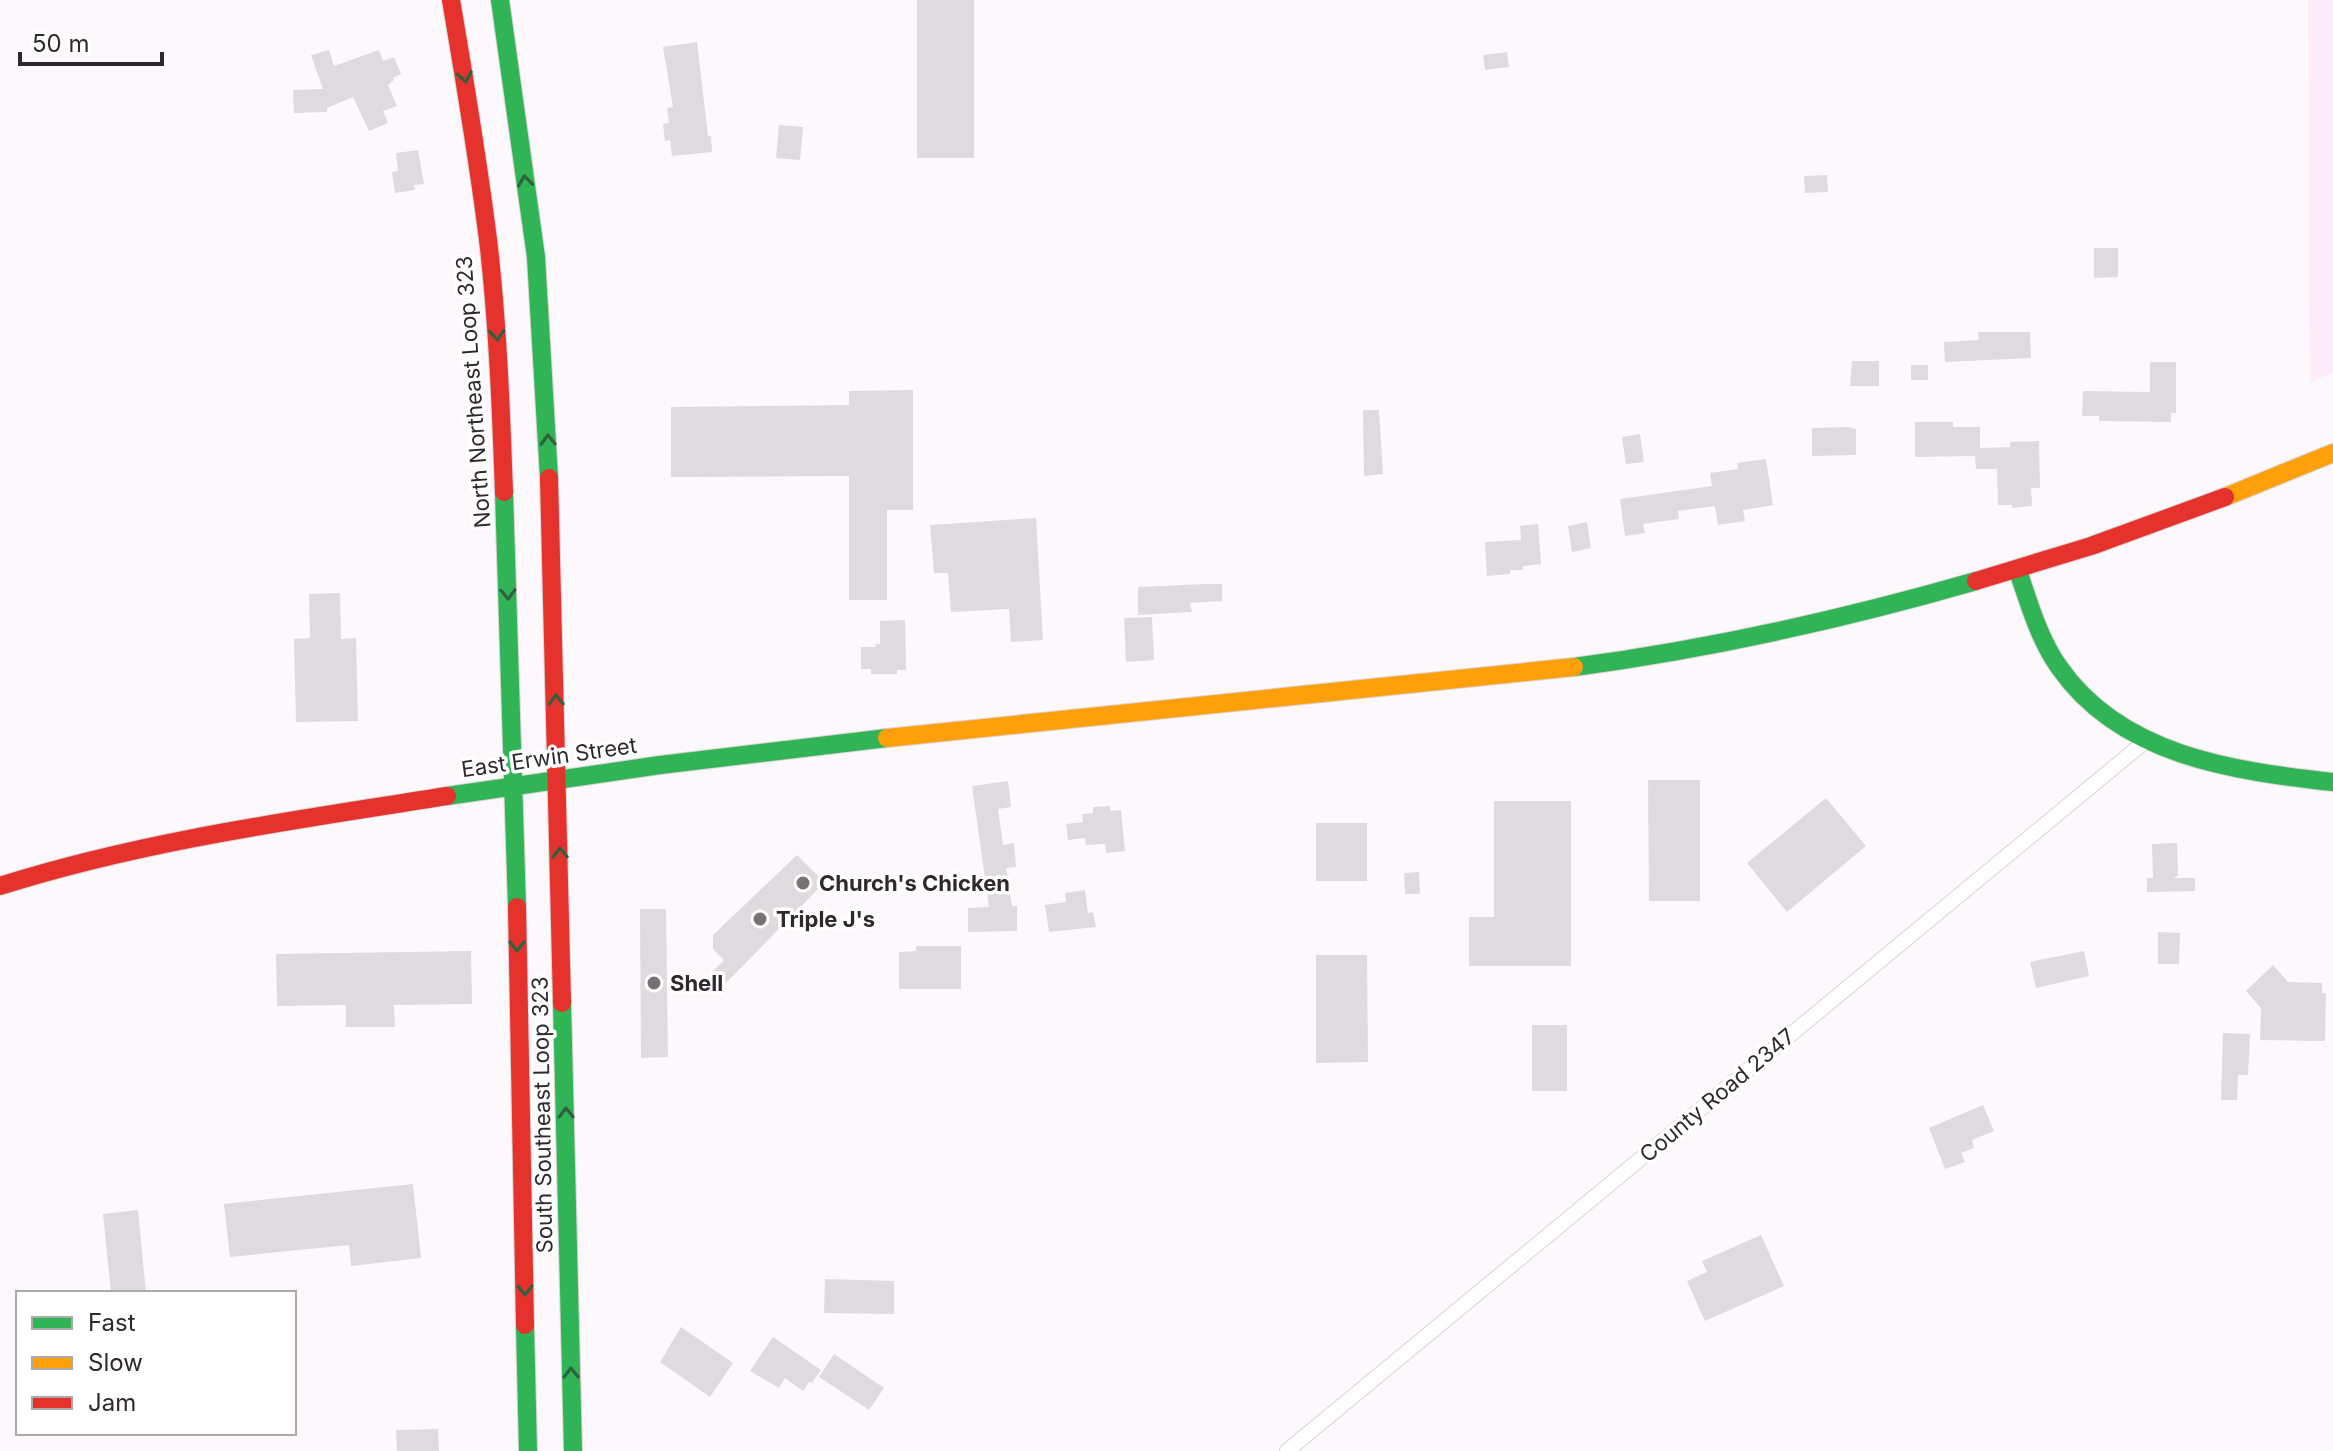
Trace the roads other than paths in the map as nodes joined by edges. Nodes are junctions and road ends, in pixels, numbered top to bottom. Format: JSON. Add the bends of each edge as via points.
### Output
{"nodes":[{"id":1,"x":451,"y":0,"type":"edge"},
{"id":2,"x":500,"y":0,"type":"edge"},
{"id":3,"x":2333,"y":453,"type":"edge"},
{"id":4,"x":2018,"y":571,"type":"junction"},
{"id":5,"x":2147,"y":740,"type":"junction"},
{"id":6,"x":558,"y":778,"type":"junction"},
{"id":7,"x":2333,"y":782,"type":"edge"},
{"id":8,"x":514,"y":784,"type":"junction"},
{"id":9,"x":0,"y":886,"type":"edge"},
{"id":10,"x":528,"y":1451,"type":"edge"},
{"id":11,"x":573,"y":1451,"type":"edge"},
{"id":12,"x":1287,"y":1451,"type":"edge"}],
"edges":[{"from":1,"to":8,"type":"main road","name":"North Northeast Loop 323","one_way":true,"via":[[472,120],[496,319]]},
{"from":6,"to":2,"type":"main road","one_way":true,"via":[[541,308]]},
{"from":3,"to":4,"type":"main road","name":"East Erwin Street","via":[[2179,516]]},
{"from":4,"to":5,"type":"main road","via":[[2042,636],[2072,685],[2102,713]]},
{"from":4,"to":6,"type":"main road","name":"East Erwin Street","via":[[1837,619],[1669,653]]},
{"from":5,"to":7,"type":"main road","via":[[2233,768]]},
{"from":5,"to":12,"type":"street","name":"County Road 2347"},
{"from":6,"to":8,"type":"main road","name":"East Erwin Street"},
{"from":11,"to":6,"type":"main road","name":"South Southeast Loop 323","one_way":true},
{"from":8,"to":9,"type":"main road","name":"East Erwin Street","via":[[124,852]]},
{"from":8,"to":10,"type":"main road","name":"South Southeast Loop 323","one_way":true}]}
